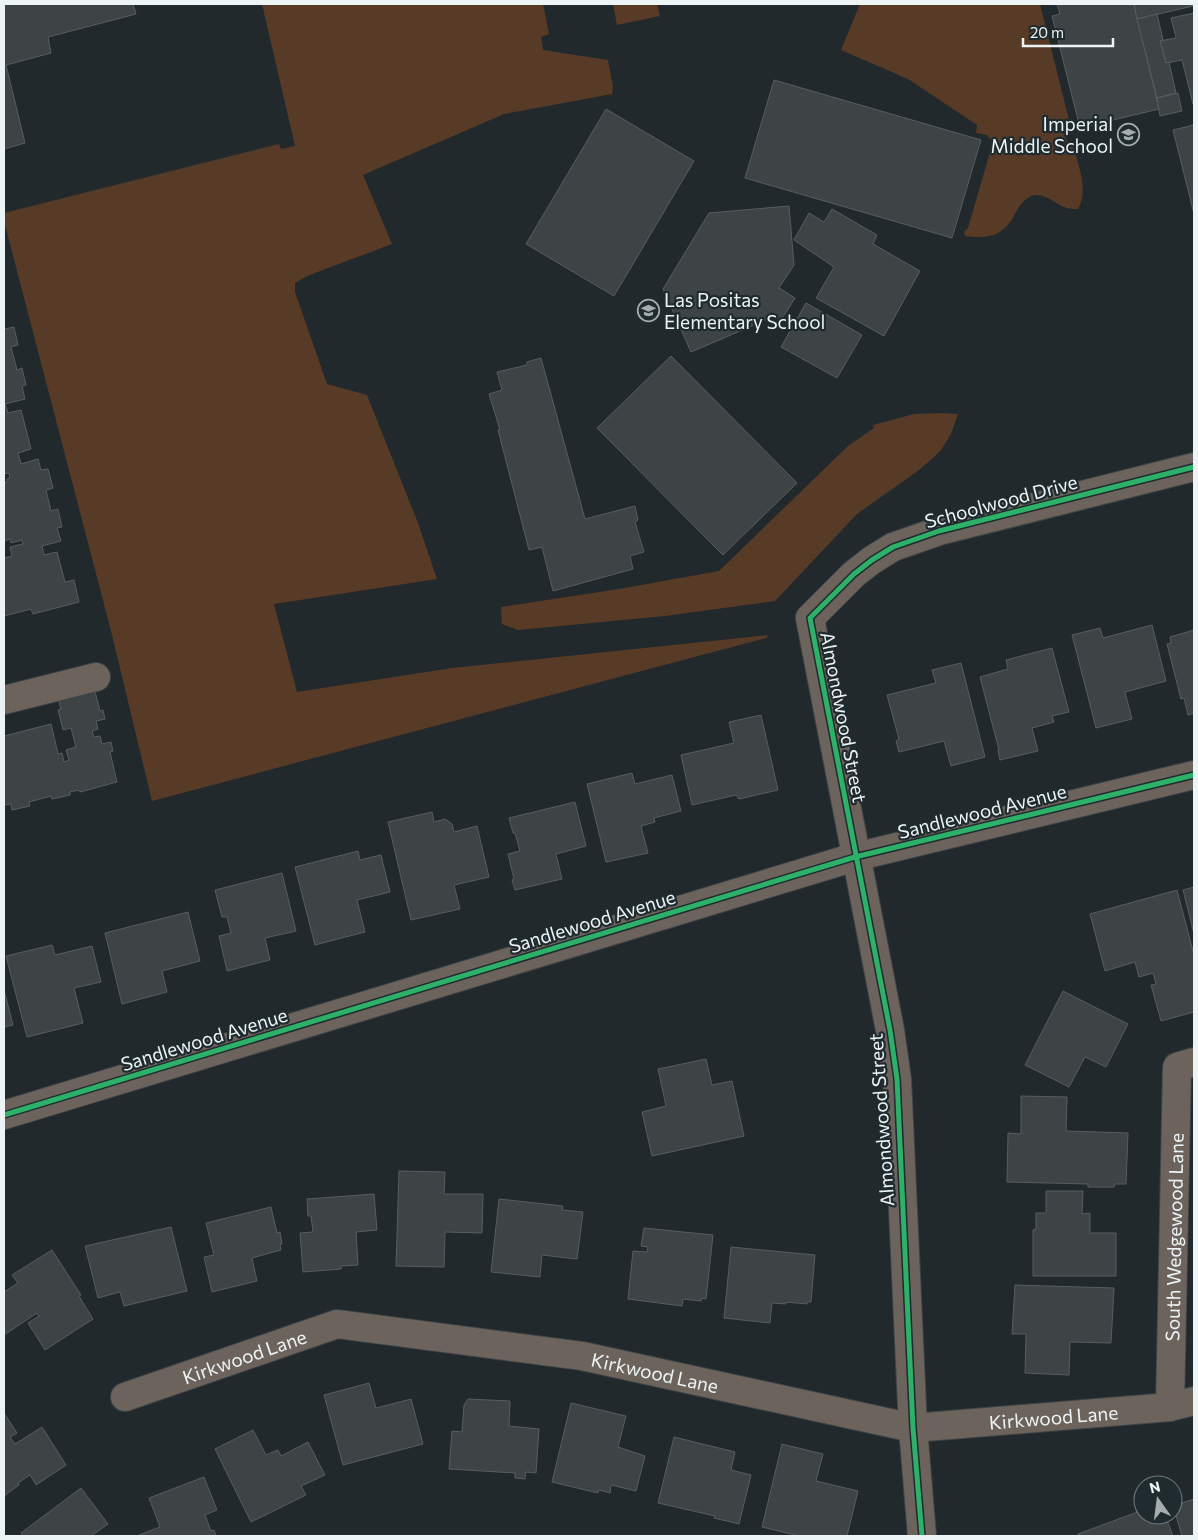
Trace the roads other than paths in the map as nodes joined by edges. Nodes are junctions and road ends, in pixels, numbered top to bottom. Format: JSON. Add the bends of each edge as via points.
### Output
{"nodes":[{"id":1,"x":1194,"y":467,"type":"edge"},
{"id":2,"x":810,"y":618,"type":"joint"},
{"id":3,"x":96,"y":677,"type":"dead end"},
{"id":4,"x":4,"y":700,"type":"edge"},
{"id":5,"x":1194,"y":775,"type":"edge"},
{"id":6,"x":856,"y":857,"type":"junction"},
{"id":7,"x":1186,"y":1065,"type":"edge"},
{"id":8,"x":4,"y":1115,"type":"edge"},
{"id":9,"x":125,"y":1396,"type":"dead end"},
{"id":10,"x":1182,"y":1404,"type":"edge"},
{"id":11,"x":913,"y":1428,"type":"junction"},
{"id":12,"x":922,"y":1536,"type":"edge"}],
"edges":[{"from":1,"to":2,"type":"street","name":"Schoolwood Drive","via":[[939,531],[893,547],[854,574]]},
{"from":2,"to":6,"type":"street","name":"Almondwood Street"},
{"from":3,"to":4,"type":"street"},
{"from":5,"to":6,"type":"street","name":"Sandlewood Avenue"},
{"from":6,"to":8,"type":"street","name":"Sandlewood Avenue"},
{"from":6,"to":11,"type":"street","name":"Almondwood Street","via":[[897,1079]]},
{"from":7,"to":10,"type":"street","name":"South Wedgewood Lane"},
{"from":9,"to":11,"type":"street","name":"Kirkwood Lane","via":[[337,1324],[582,1356]]},
{"from":10,"to":11,"type":"street","name":"Kirkwood Lane"},
{"from":11,"to":12,"type":"street","name":"Almondwood Street"}]}
